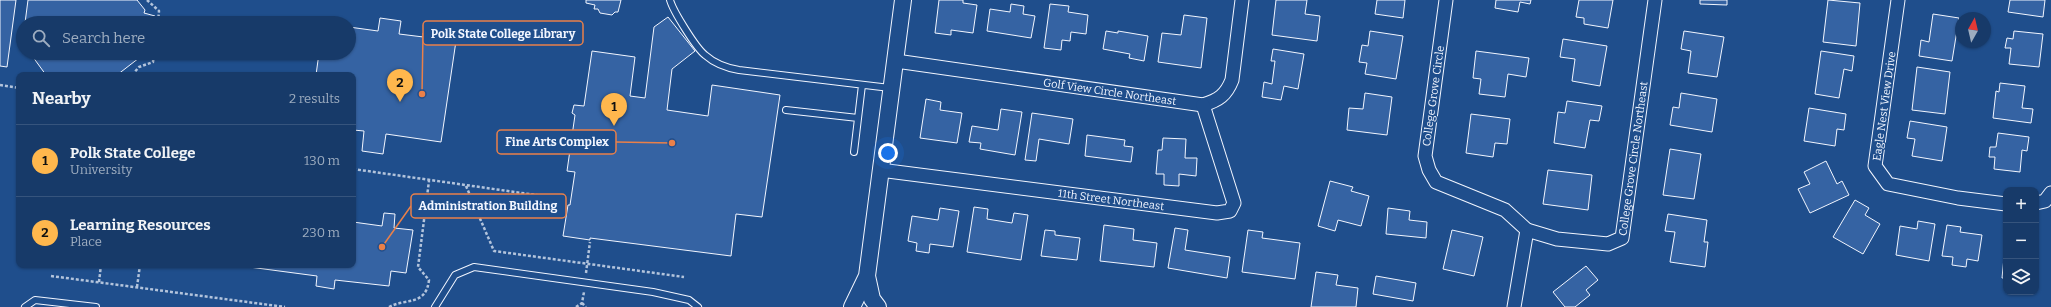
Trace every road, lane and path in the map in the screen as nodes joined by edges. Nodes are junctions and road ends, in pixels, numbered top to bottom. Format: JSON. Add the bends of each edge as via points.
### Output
{"nodes":[{"id":1,"x":147,"y":0,"type":"edge"},
{"id":2,"x":670,"y":0,"type":"edge"},
{"id":3,"x":903,"y":0,"type":"edge"},
{"id":4,"x":1242,"y":0,"type":"edge"},
{"id":5,"x":1446,"y":0,"type":"edge"},
{"id":6,"x":1654,"y":0,"type":"edge"},
{"id":7,"x":1898,"y":0,"type":"edge"},
{"id":8,"x":159,"y":16,"type":"edge"},
{"id":9,"x":153,"y":60,"type":"edge"},
{"id":10,"x":896,"y":61,"type":"junction"},
{"id":11,"x":135,"y":72,"type":"edge"},
{"id":12,"x":0,"y":85,"type":"edge"},
{"id":13,"x":862,"y":85,"type":"junction"},
{"id":14,"x":16,"y":88,"type":"edge"},
{"id":15,"x":892,"y":88,"type":"junction"},
{"id":16,"x":1203,"y":105,"type":"junction"},
{"id":17,"x":786,"y":110,"type":"dead end"},
{"id":18,"x":858,"y":118,"type":"junction"},
{"id":19,"x":854,"y":152,"type":"dead end"},
{"id":20,"x":356,"y":169,"type":"edge"},
{"id":21,"x":880,"y":170,"type":"junction"},
{"id":22,"x":429,"y":181,"type":"junction"},
{"id":23,"x":466,"y":186,"type":"junction"},
{"id":24,"x":2051,"y":192,"type":"edge"},
{"id":25,"x":564,"y":199,"type":"dead end"},
{"id":26,"x":2039,"y":202,"type":"edge"},
{"id":27,"x":2003,"y":204,"type":"edge"},
{"id":28,"x":1527,"y":230,"type":"junction"},
{"id":29,"x":101,"y":268,"type":"edge"},
{"id":30,"x":140,"y":268,"type":"edge"},
{"id":31,"x":52,"y":276,"type":"dead end"},
{"id":32,"x":867,"y":276,"type":"junction"},
{"id":33,"x":684,"y":277,"type":"dead end"},
{"id":34,"x":99,"y":282,"type":"junction"},
{"id":35,"x":138,"y":287,"type":"junction"},
{"id":36,"x":25,"y":307,"type":"edge"},
{"id":37,"x":96,"y":307,"type":"edge"},
{"id":38,"x":285,"y":307,"type":"edge"},
{"id":39,"x":389,"y":307,"type":"edge"},
{"id":40,"x":435,"y":307,"type":"edge"},
{"id":41,"x":576,"y":307,"type":"edge"},
{"id":42,"x":586,"y":307,"type":"edge"},
{"id":43,"x":698,"y":307,"type":"edge"},
{"id":44,"x":852,"y":307,"type":"edge"},
{"id":45,"x":878,"y":307,"type":"edge"},
{"id":46,"x":1514,"y":307,"type":"edge"}],
"edges":[{"from":1,"to":8,"type":"path","via":[[159,12]]},
{"from":2,"to":13,"type":"lane","via":[[673,9],[704,54],[718,64],[736,70]]},
{"from":3,"to":10,"type":"street"},
{"from":4,"to":16,"type":"street","name":"Golf View Circle Northeast","via":[[1232,80],[1227,92],[1218,101]]},
{"from":5,"to":28,"type":"street","name":"College Grove Circle","via":[[1425,156],[1429,170],[1436,182],[1505,210]]},
{"from":6,"to":28,"type":"street","name":"College Grove Circle Northeast","via":[[1622,238],[1608,244],[1557,239]]},
{"from":7,"to":27,"type":"street","name":"Eagle Nest View Drive","via":[[1876,166],[1888,184],[1958,198]]},
{"from":9,"to":11,"type":"path"},
{"from":10,"to":15,"type":"street"},
{"from":10,"to":16,"type":"street","name":"Golf View Circle Northeast"},
{"from":12,"to":14,"type":"path"},
{"from":13,"to":15,"type":"lane"},
{"from":13,"to":18,"type":"lane"},
{"from":15,"to":21,"type":"street"},
{"from":16,"to":21,"type":"street","name":"11th Street Northeast","via":[[1234,203],[1230,211],[1217,213]]},
{"from":17,"to":18,"type":"lane"},
{"from":18,"to":19,"type":"lane"},
{"from":20,"to":22,"type":"path"},
{"from":21,"to":32,"type":"street"},
{"from":22,"to":23,"type":"path"},
{"from":22,"to":39,"type":"path","via":[[418,267],[429,280],[428,288],[418,299]]},
{"from":23,"to":25,"type":"path"},
{"from":23,"to":33,"type":"path","via":[[494,251]]},
{"from":24,"to":26,"type":"street","via":[[2046,201]]},
{"from":28,"to":46,"type":"street"},
{"from":29,"to":34,"type":"path"},
{"from":30,"to":35,"type":"path"},
{"from":31,"to":34,"type":"path"},
{"from":32,"to":44,"type":"street"},
{"from":32,"to":45,"type":"street","via":[[872,299]]},
{"from":34,"to":35,"type":"path"},
{"from":35,"to":38,"type":"path"},
{"from":36,"to":37,"type":"lane","via":[[35,300]]},
{"from":40,"to":43,"type":"lane","via":[[456,275],[474,267],[653,292],[689,300]]},
{"from":41,"to":42,"type":"path","via":[[582,303]]}]}
